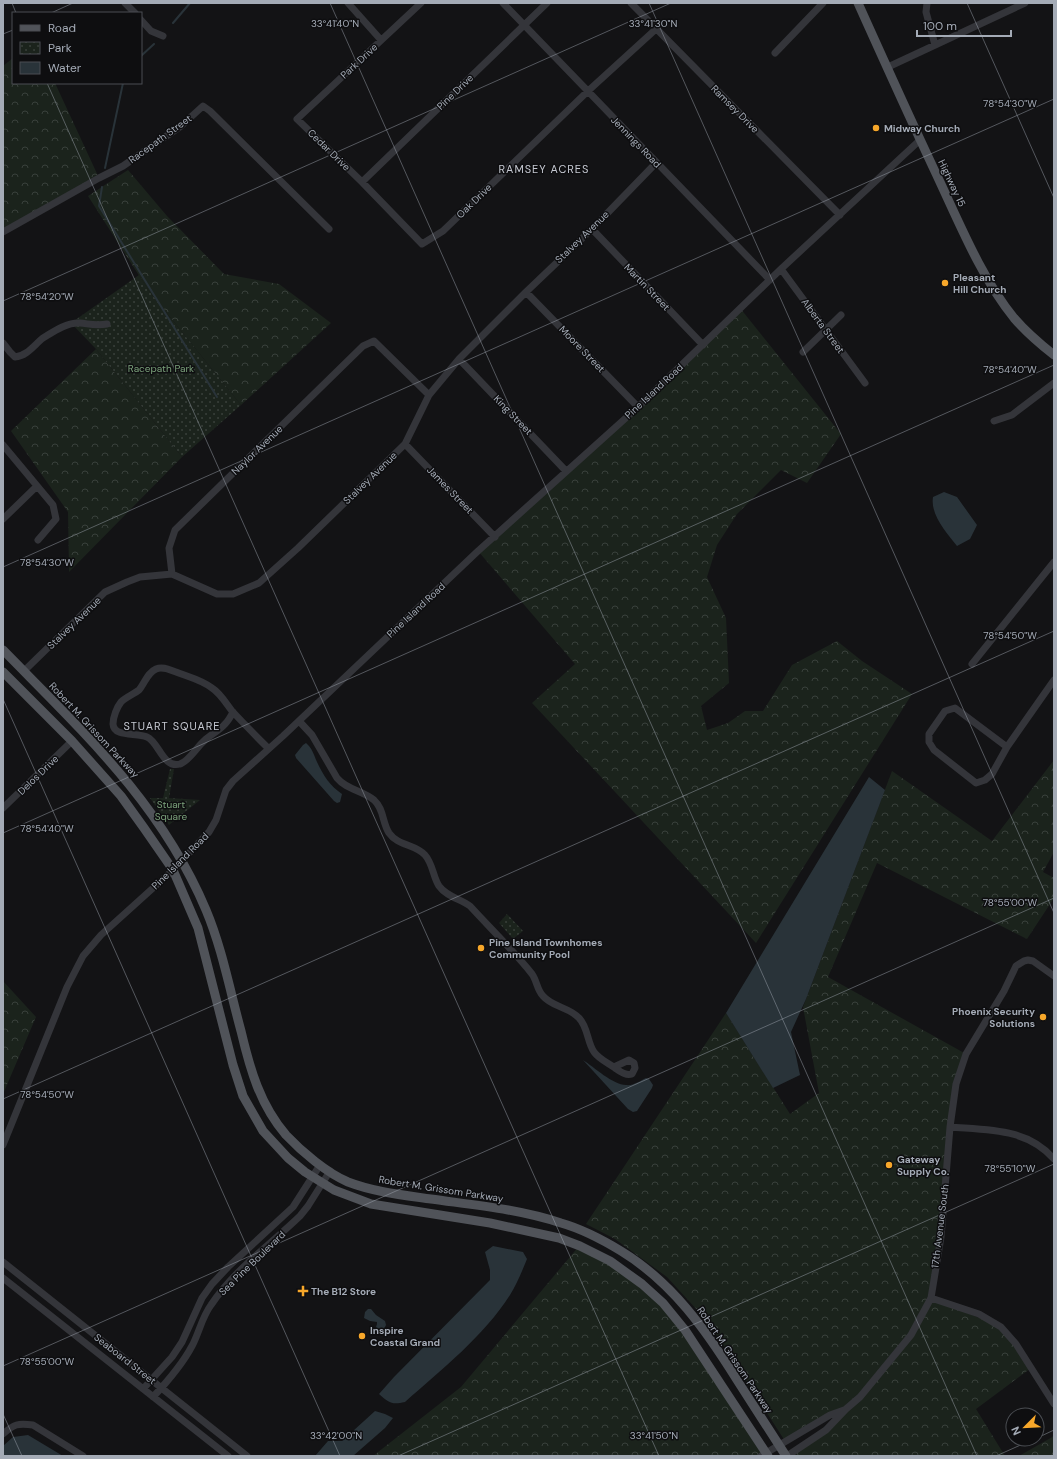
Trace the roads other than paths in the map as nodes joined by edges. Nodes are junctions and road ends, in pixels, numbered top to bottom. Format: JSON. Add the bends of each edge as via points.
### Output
{"nodes":[{"id":1,"x":125,"y":3,"type":"edge"},
{"id":2,"x":348,"y":3,"type":"edge"},
{"id":3,"x":421,"y":3,"type":"edge"},
{"id":4,"x":503,"y":3,"type":"edge"},
{"id":5,"x":547,"y":3,"type":"edge"},
{"id":6,"x":631,"y":3,"type":"edge"},
{"id":7,"x":822,"y":3,"type":"edge"},
{"id":8,"x":858,"y":3,"type":"edge"},
{"id":9,"x":927,"y":3,"type":"edge"},
{"id":10,"x":1025,"y":3,"type":"edge"},
{"id":11,"x":133,"y":12,"type":"edge"},
{"id":12,"x":142,"y":21,"type":"edge"},
{"id":13,"x":525,"y":25,"type":"junction"},
{"id":14,"x":656,"y":29,"type":"junction"},
{"id":15,"x":163,"y":36,"type":"dead end"},
{"id":16,"x":381,"y":40,"type":"junction"},
{"id":17,"x":935,"y":45,"type":"junction"},
{"id":18,"x":775,"y":53,"type":"dead end"},
{"id":19,"x":888,"y":67,"type":"junction"},
{"id":20,"x":588,"y":91,"type":"junction"},
{"id":21,"x":297,"y":119,"type":"joint"},
{"id":22,"x":920,"y":140,"type":"junction"},
{"id":23,"x":656,"y":162,"type":"junction"},
{"id":24,"x":362,"y":182,"type":"junction"},
{"id":25,"x":840,"y":215,"type":"junction"},
{"id":26,"x":329,"y":229,"type":"dead end"},
{"id":27,"x":592,"y":229,"type":"junction"},
{"id":28,"x":3,"y":232,"type":"edge"},
{"id":29,"x":781,"y":268,"type":"junction"},
{"id":30,"x":770,"y":280,"type":"junction"},
{"id":31,"x":526,"y":292,"type":"junction"},
{"id":32,"x":841,"y":315,"type":"dead end"},
{"id":33,"x":107,"y":324,"type":"dead end"},
{"id":34,"x":826,"y":330,"type":"junction"},
{"id":35,"x":3,"y":343,"type":"edge"},
{"id":36,"x":703,"y":344,"type":"junction"},
{"id":37,"x":803,"y":352,"type":"dead end"},
{"id":38,"x":1054,"y":355,"type":"edge"},
{"id":39,"x":459,"y":359,"type":"junction"},
{"id":40,"x":865,"y":383,"type":"dead end"},
{"id":41,"x":1054,"y":383,"type":"edge"},
{"id":42,"x":429,"y":394,"type":"junction"},
{"id":43,"x":638,"y":407,"type":"junction"},
{"id":44,"x":994,"y":421,"type":"dead end"},
{"id":45,"x":405,"y":444,"type":"junction"},
{"id":46,"x":3,"y":445,"type":"edge"},
{"id":47,"x":6,"y":453,"type":"edge"},
{"id":48,"x":566,"y":471,"type":"junction"},
{"id":49,"x":37,"y":486,"type":"junction"},
{"id":50,"x":3,"y":518,"type":"edge"},
{"id":51,"x":495,"y":537,"type":"junction"},
{"id":52,"x":38,"y":540,"type":"dead end"},
{"id":53,"x":1054,"y":562,"type":"edge"},
{"id":54,"x":172,"y":574,"type":"junction"},
{"id":55,"x":3,"y":650,"type":"edge"},
{"id":56,"x":972,"y":664,"type":"dead end"},
{"id":57,"x":24,"y":671,"type":"junction"},
{"id":58,"x":3,"y":673,"type":"edge"},
{"id":59,"x":1054,"y":680,"type":"edge"},
{"id":60,"x":233,"y":712,"type":"junction"},
{"id":61,"x":299,"y":721,"type":"junction"},
{"id":62,"x":72,"y":741,"type":"junction"},
{"id":63,"x":1007,"y":747,"type":"junction"},
{"id":64,"x":268,"y":748,"type":"junction"},
{"id":65,"x":116,"y":767,"type":"junction"},
{"id":66,"x":102,"y":775,"type":"junction"},
{"id":67,"x":3,"y":808,"type":"edge"},
{"id":68,"x":182,"y":860,"type":"junction"},
{"id":69,"x":172,"y":870,"type":"junction"},
{"id":70,"x":1054,"y":976,"type":"edge"},
{"id":71,"x":614,"y":1067,"type":"dead end"},
{"id":72,"x":950,"y":1127,"type":"junction"},
{"id":73,"x":3,"y":1145,"type":"edge"},
{"id":74,"x":1054,"y":1159,"type":"edge"},
{"id":75,"x":320,"y":1165,"type":"junction"},
{"id":76,"x":330,"y":1171,"type":"junction"},
{"id":77,"x":313,"y":1177,"type":"junction"},
{"id":78,"x":323,"y":1184,"type":"junction"},
{"id":79,"x":268,"y":1230,"type":"junction"},
{"id":80,"x":277,"y":1238,"type":"junction"},
{"id":81,"x":3,"y":1262,"type":"edge"},
{"id":82,"x":3,"y":1278,"type":"edge"},
{"id":83,"x":931,"y":1298,"type":"junction"},
{"id":84,"x":151,"y":1380,"type":"junction"},
{"id":85,"x":161,"y":1388,"type":"junction"},
{"id":86,"x":143,"y":1389,"type":"junction"},
{"id":87,"x":153,"y":1397,"type":"junction"},
{"id":88,"x":1054,"y":1404,"type":"edge"},
{"id":89,"x":846,"y":1409,"type":"junction"},
{"id":90,"x":3,"y":1434,"type":"edge"},
{"id":91,"x":779,"y":1445,"type":"junction"},
{"id":92,"x":765,"y":1455,"type":"edge"},
{"id":93,"x":83,"y":1456,"type":"edge"},
{"id":94,"x":228,"y":1456,"type":"edge"},
{"id":95,"x":247,"y":1456,"type":"edge"},
{"id":96,"x":786,"y":1456,"type":"edge"}],
"edges":[{"from":1,"to":11,"type":"street"},
{"from":2,"to":16,"type":"street"},
{"from":3,"to":16,"type":"street","name":"Park Drive"},
{"from":4,"to":13,"type":"street","name":"Jennings Road"},
{"from":5,"to":13,"type":"street","name":"Pine Drive"},
{"from":6,"to":14,"type":"street","name":"Ramsey Drive"},
{"from":7,"to":18,"type":"street"},
{"from":8,"to":19,"type":"main road","name":"Highway 15"},
{"from":9,"to":17,"type":"street","via":[[926,12]]},
{"from":10,"to":17,"type":"street"},
{"from":12,"to":15,"type":"street","via":[[152,31]]},
{"from":13,"to":20,"type":"street","name":"Jennings Road"},
{"from":13,"to":24,"type":"street","name":"Pine Drive"},
{"from":14,"to":20,"type":"street","name":"Oak Drive"},
{"from":14,"to":25,"type":"street","name":"Ramsey Drive"},
{"from":16,"to":21,"type":"street","name":"Park Drive"},
{"from":17,"to":19,"type":"street"},
{"from":19,"to":22,"type":"main road","name":"Highway 15"},
{"from":20,"to":23,"type":"street","name":"Jennings Road"},
{"from":20,"to":24,"type":"street","name":"Oak Drive","via":[[443,231],[422,244]]},
{"from":21,"to":24,"type":"street","name":"Cedar Drive"},
{"from":22,"to":25,"type":"street","name":"Pine Island Road"},
{"from":22,"to":38,"type":"main road","name":"Highway 15","via":[[976,258],[1003,303],[1014,318]]},
{"from":23,"to":27,"type":"street","name":"Stalvey Avenue"},
{"from":23,"to":30,"type":"street","name":"Jennings Road"},
{"from":25,"to":29,"type":"street","name":"Pine Island Road"},
{"from":26,"to":28,"type":"street","name":"Racepath Street","via":[[202,106],[181,126],[123,166]]},
{"from":27,"to":31,"type":"street","name":"Stalvey Avenue"},
{"from":27,"to":36,"type":"street","name":"Martin Street"},
{"from":29,"to":30,"type":"street","name":"Pine Island Road"},
{"from":29,"to":34,"type":"street","name":"Alberta Street"},
{"from":30,"to":36,"type":"street","name":"Pine Island Road"},
{"from":31,"to":39,"type":"street","name":"Stalvey Avenue"},
{"from":31,"to":43,"type":"street","name":"Moore Street"},
{"from":32,"to":34,"type":"street"},
{"from":33,"to":35,"type":"street","via":[[98,326],[71,323],[42,339],[31,350],[15,357]]},
{"from":34,"to":37,"type":"street"},
{"from":34,"to":40,"type":"street","name":"Alberta Street"},
{"from":36,"to":43,"type":"street","name":"Pine Island Road"},
{"from":39,"to":42,"type":"street","name":"Stalvey Avenue"},
{"from":39,"to":48,"type":"street","name":"King Street"},
{"from":41,"to":44,"type":"street","via":[[1012,415]]},
{"from":42,"to":45,"type":"street","name":"Stalvey Avenue"},
{"from":42,"to":54,"type":"street","name":"Naylor Avenue","via":[[374,341],[363,346],[175,530],[169,548]]},
{"from":43,"to":48,"type":"street","name":"Pine Island Road"},
{"from":45,"to":51,"type":"street","name":"James Street"},
{"from":45,"to":54,"type":"street","name":"Stalvey Avenue","via":[[259,583],[233,594],[217,594]]},
{"from":46,"to":47,"type":"street"},
{"from":47,"to":49,"type":"street"},
{"from":48,"to":51,"type":"street","name":"Pine Island Road"},
{"from":49,"to":50,"type":"street"},
{"from":49,"to":52,"type":"street","via":[[53,505],[56,515],[56,519]]},
{"from":51,"to":61,"type":"street","name":"Pine Island Road"},
{"from":53,"to":56,"type":"street"},
{"from":54,"to":57,"type":"street","name":"Stalvey Avenue","via":[[140,577],[105,592]]},
{"from":55,"to":57,"type":"main road","name":"Robert M. Grissom Parkway"},
{"from":57,"to":65,"type":"main road","name":"Robert M. Grissom Parkway"},
{"from":58,"to":62,"type":"main road"},
{"from":59,"to":63,"type":"street"},
{"from":60,"to":60,"type":"street","via":[[214,689],[203,682],[164,668],[157,668],[149,673],[141,688],[121,701],[115,712],[113,724],[119,733],[148,737],[166,760],[172,764],[180,764],[204,740],[224,726]]},
{"from":60,"to":64,"type":"street"},
{"from":61,"to":64,"type":"street","name":"Pine Island Road"},
{"from":61,"to":71,"type":"street","via":[[312,735],[337,778],[374,800],[394,838],[425,856],[440,887],[450,896],[470,906],[533,976],[539,991],[546,999],[579,1018],[592,1050]]},
{"from":62,"to":66,"type":"main road"},
{"from":62,"to":67,"type":"street","name":"Delos Drive"},
{"from":63,"to":63,"type":"street","via":[[992,774],[976,783],[934,750],[929,742],[929,734],[945,712],[955,708]]},
{"from":64,"to":68,"type":"street","name":"Pine Island Road","via":[[229,786],[209,832]]},
{"from":65,"to":66,"type":"main road","via":[[110,774]]},
{"from":65,"to":68,"type":"main road","name":"Robert M. Grissom Parkway","via":[[143,800]]},
{"from":66,"to":69,"type":"main road","via":[[121,796]]},
{"from":68,"to":69,"type":"street","name":"Pine Island Road"},
{"from":68,"to":75,"type":"main road","name":"Robert M. Grissom Parkway","via":[[206,910],[216,938],[252,1075],[261,1098],[285,1134]]},
{"from":69,"to":73,"type":"street","name":"Pine Island Road","via":[[101,935],[83,956],[67,987]]},
{"from":69,"to":77,"type":"main road","via":[[198,928],[243,1096],[263,1131],[288,1158]]},
{"from":70,"to":72,"type":"street","name":"17th Avenue South","via":[[1034,962],[1024,961],[1016,966],[966,1054],[956,1084]]},
{"from":72,"to":74,"type":"street","via":[[1013,1133],[1042,1147]]},
{"from":72,"to":83,"type":"street","name":"17th Avenue South","via":[[941,1237]]},
{"from":75,"to":76,"type":"main road","name":"Robert M. Grissom Parkway"},
{"from":75,"to":77,"type":"street","name":"Sea Pine Boulevard"},
{"from":76,"to":78,"type":"street","name":"Sea Pine Boulevard"},
{"from":76,"to":91,"type":"main road","name":"Robert M. Grissom Parkway","via":[[347,1182],[387,1192],[514,1212],[562,1223],[592,1235],[621,1251],[663,1282],[690,1312],[716,1347]]},
{"from":77,"to":78,"type":"main road"},
{"from":77,"to":79,"type":"street","name":"Sea Pine Boulevard","via":[[294,1208]]},
{"from":78,"to":80,"type":"street","name":"Sea Pine Boulevard","via":[[300,1216]]},
{"from":78,"to":92,"type":"main road","via":[[371,1204],[490,1223],[559,1238],[610,1261],[663,1303],[685,1330]]},
{"from":79,"to":80,"type":"street"},
{"from":79,"to":84,"type":"street","name":"Sea Pine Boulevard","via":[[212,1284],[202,1298],[182,1342]]},
{"from":80,"to":85,"type":"street","name":"Sea Pine Boulevard","via":[[224,1288],[211,1305],[191,1348]]},
{"from":81,"to":84,"type":"street","name":"Seaboard Street"},
{"from":82,"to":86,"type":"street","name":"Seaboard Street"},
{"from":83,"to":88,"type":"street","via":[[979,1314],[1001,1327],[1016,1344]]},
{"from":83,"to":89,"type":"street","name":"17th Avenue South","via":[[911,1335],[860,1397]]},
{"from":84,"to":85,"type":"street","name":"Seaboard Street"},
{"from":84,"to":86,"type":"street","name":"Sea Pine Boulevard"},
{"from":85,"to":87,"type":"street","name":"Sea Pine Boulevard"},
{"from":85,"to":95,"type":"street","name":"Seaboard Street"},
{"from":86,"to":87,"type":"street","name":"Seaboard Street"},
{"from":87,"to":94,"type":"street","name":"Seaboard Street"},
{"from":89,"to":91,"type":"street","name":"17th Avenue South","via":[[830,1415]]},
{"from":89,"to":96,"type":"street","name":"17th Avenue South","via":[[826,1430]]},
{"from":90,"to":93,"type":"street","via":[[11,1426],[33,1425]]},
{"from":91,"to":92,"type":"street","name":"17th Avenue South"},
{"from":91,"to":96,"type":"main road","name":"Robert M. Grissom Parkway"}]}
